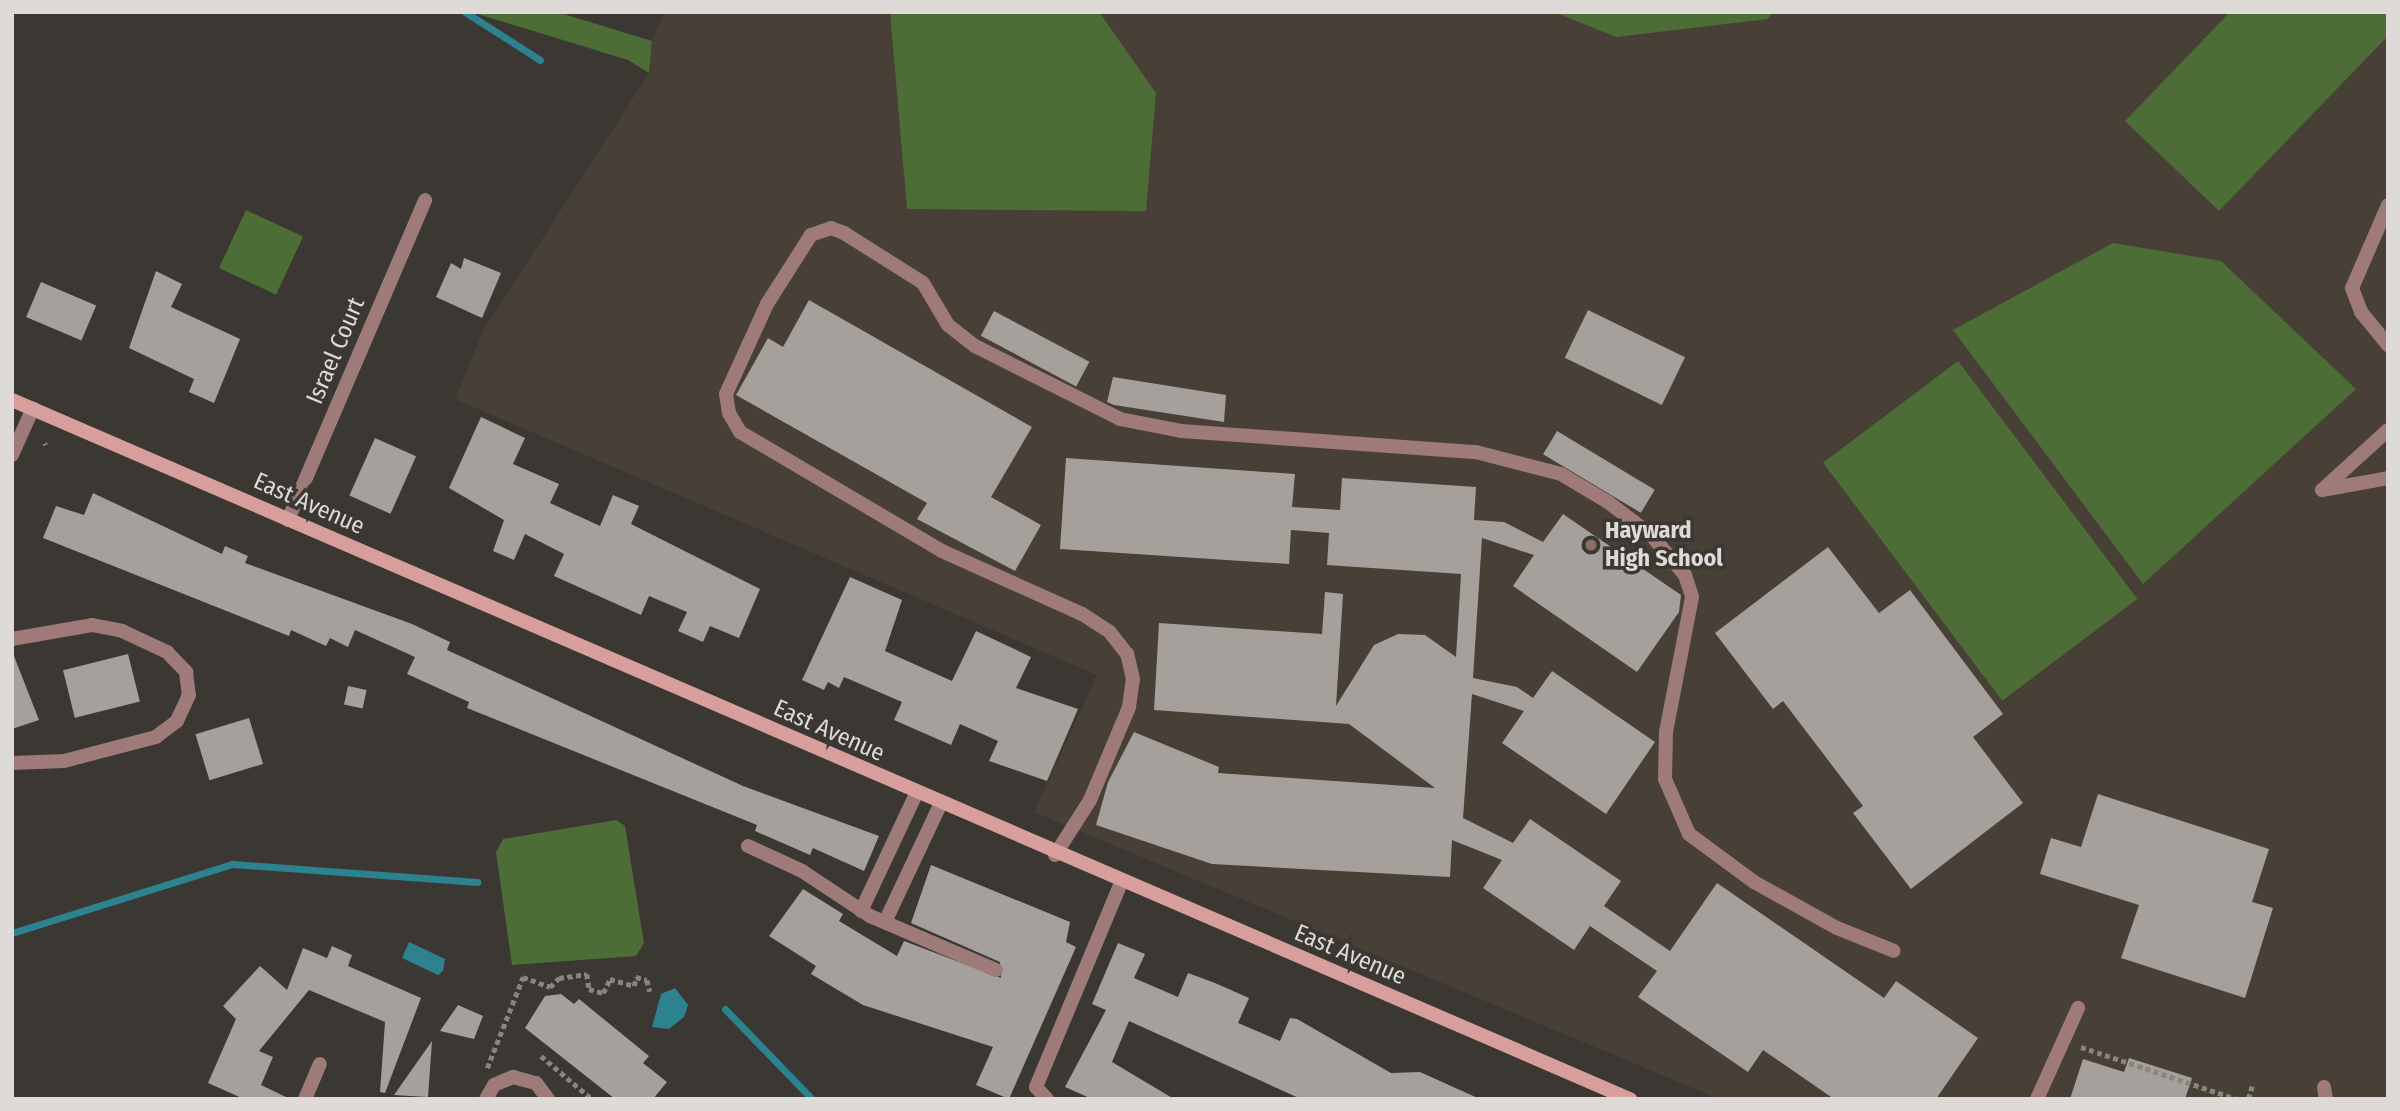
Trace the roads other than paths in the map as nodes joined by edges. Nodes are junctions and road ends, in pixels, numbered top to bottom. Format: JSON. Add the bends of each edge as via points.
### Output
{"nodes":[{"id":1,"x":425,"y":200,"type":"dead end"},
{"id":2,"x":2388,"y":205,"type":"edge"},
{"id":3,"x":2388,"y":345,"type":"edge"},
{"id":4,"x":12,"y":400,"type":"edge"},
{"id":5,"x":33,"y":408,"type":"junction"},
{"id":6,"x":2388,"y":430,"type":"edge"},
{"id":7,"x":12,"y":455,"type":"edge"},
{"id":8,"x":2388,"y":478,"type":"edge"},
{"id":9,"x":288,"y":520,"type":"junction"},
{"id":10,"x":12,"y":639,"type":"edge"},
{"id":11,"x":12,"y":763,"type":"edge"},
{"id":12,"x":916,"y":794,"type":"junction"},
{"id":13,"x":940,"y":805,"type":"junction"},
{"id":14,"x":748,"y":846,"type":"dead end"},
{"id":15,"x":1055,"y":855,"type":"junction"},
{"id":16,"x":1121,"y":883,"type":"junction"},
{"id":17,"x":861,"y":911,"type":"junction"},
{"id":18,"x":885,"y":922,"type":"junction"},
{"id":19,"x":1894,"y":951,"type":"dead end"},
{"id":20,"x":996,"y":970,"type":"dead end"},
{"id":21,"x":2078,"y":1008,"type":"dead end"},
{"id":22,"x":320,"y":1064,"type":"dead end"},
{"id":23,"x":305,"y":1099,"type":"edge"},
{"id":24,"x":486,"y":1099,"type":"edge"},
{"id":25,"x":548,"y":1099,"type":"edge"},
{"id":26,"x":1046,"y":1099,"type":"edge"},
{"id":27,"x":1630,"y":1099,"type":"edge"},
{"id":28,"x":2037,"y":1099,"type":"edge"}],
"edges":[{"from":1,"to":9,"type":"street","name":"Israel Court"},
{"from":2,"to":3,"type":"street","via":[[2352,288],[2361,312]]},
{"from":4,"to":5,"type":"street","name":"East Avenue"},
{"from":5,"to":7,"type":"street"},
{"from":5,"to":9,"type":"street","name":"East Avenue"},
{"from":6,"to":8,"type":"street","via":[[2322,490]]},
{"from":9,"to":12,"type":"street","name":"East Avenue"},
{"from":10,"to":11,"type":"street","via":[[92,625],[122,631],[167,652],[186,672],[189,695],[177,721],[156,737],[64,761]]},
{"from":12,"to":13,"type":"street","name":"East Avenue"},
{"from":12,"to":17,"type":"street"},
{"from":13,"to":15,"type":"street","name":"East Avenue"},
{"from":13,"to":18,"type":"street"},
{"from":14,"to":17,"type":"street","via":[[802,871]]},
{"from":15,"to":16,"type":"street","name":"East Avenue"},
{"from":15,"to":19,"type":"street","via":[[1090,800],[1129,706],[1133,679],[1127,654],[1110,632],[1082,614],[942,551],[740,432],[729,413],[726,394],[762,315],[811,235],[831,228],[844,233],[923,283],[948,325],[975,346],[1120,419],[1181,431],[1487,454],[1561,474],[1608,502],[1651,535],[1685,575],[1692,597],[1666,732],[1665,779],[1689,834],[1754,882]]},
{"from":16,"to":26,"type":"street","via":[[1036,1087]]},
{"from":16,"to":27,"type":"street","name":"East Avenue"},
{"from":17,"to":18,"type":"street"},
{"from":18,"to":20,"type":"street"},
{"from":21,"to":28,"type":"street"},
{"from":22,"to":23,"type":"street"},
{"from":24,"to":25,"type":"street","via":[[498,1082],[526,1078]]}]}
